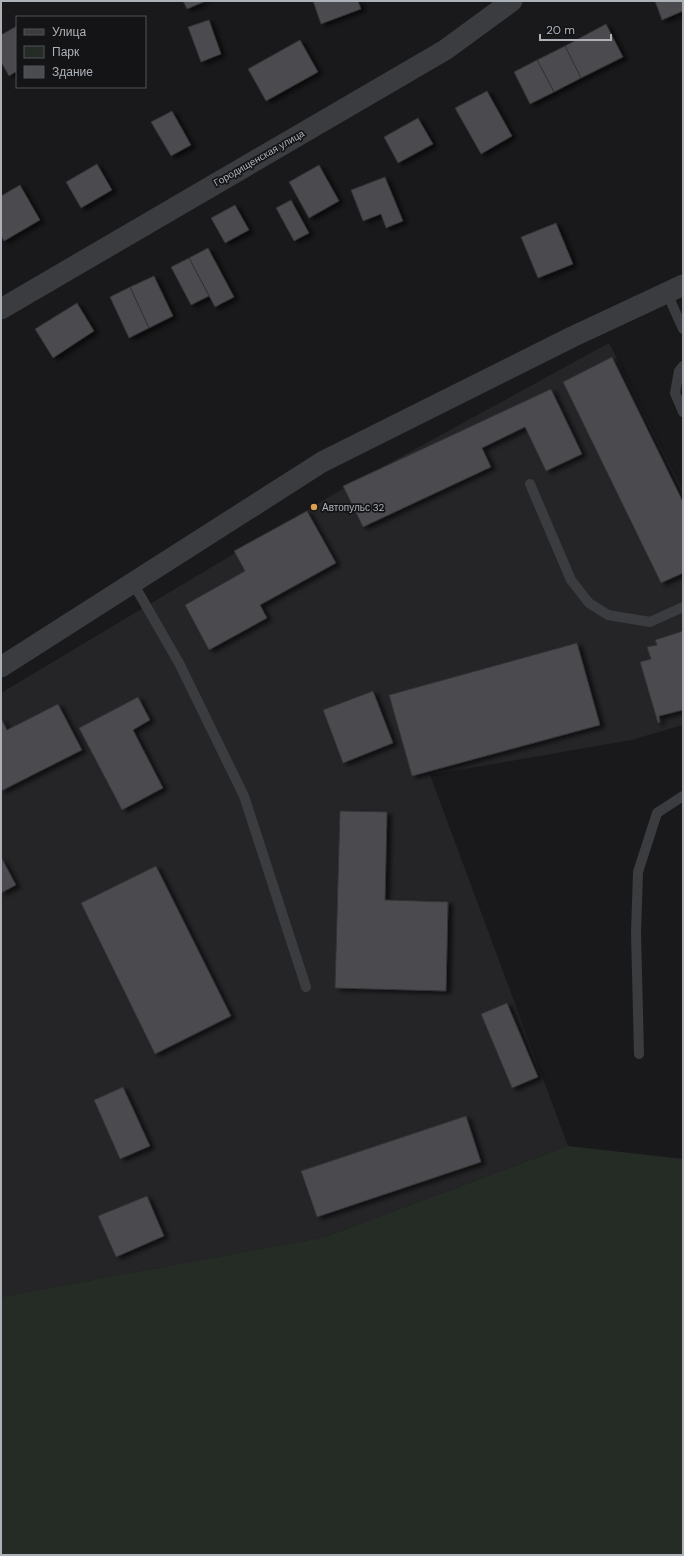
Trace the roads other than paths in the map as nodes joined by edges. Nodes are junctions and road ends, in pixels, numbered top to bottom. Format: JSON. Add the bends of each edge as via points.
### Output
{"nodes":[{"id":1,"x":512,"y":1,"type":"edge"},
{"id":2,"x":675,"y":289,"type":"edge"},
{"id":3,"x":1,"y":309,"type":"edge"},
{"id":4,"x":683,"y":329,"type":"edge"},
{"id":5,"x":683,"y":366,"type":"edge"},
{"id":6,"x":683,"y":412,"type":"edge"},
{"id":7,"x":530,"y":484,"type":"dead end"},
{"id":8,"x":133,"y":583,"type":"junction"},
{"id":9,"x":683,"y":607,"type":"edge"},
{"id":10,"x":1,"y":667,"type":"edge"},
{"id":11,"x":683,"y":796,"type":"edge"},
{"id":12,"x":306,"y":987,"type":"dead end"},
{"id":13,"x":639,"y":1054,"type":"dead end"}],
"edges":[{"from":1,"to":3,"type":"street","name":"Городищенская улица","via":[[445,50]]},
{"from":2,"to":4,"type":"lane"},
{"from":2,"to":8,"type":"street","via":[[572,337],[322,462]]},
{"from":5,"to":6,"type":"lane","via":[[679,371],[675,393]]},
{"from":7,"to":9,"type":"lane","via":[[571,580],[589,603],[608,614],[650,622]]},
{"from":8,"to":10,"type":"street"},
{"from":8,"to":12,"type":"lane","via":[[179,663],[244,796]]},
{"from":11,"to":13,"type":"lane","via":[[657,813],[638,872],[636,933]]}]}
